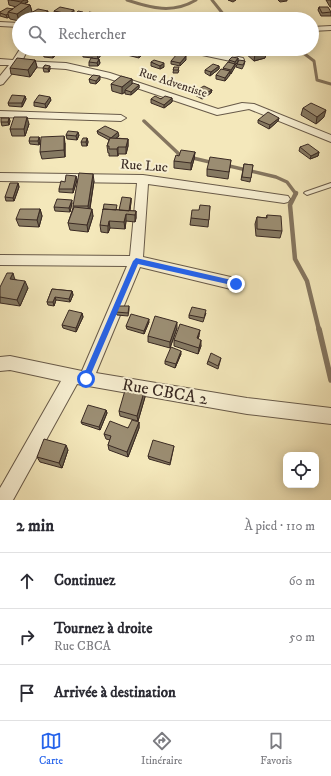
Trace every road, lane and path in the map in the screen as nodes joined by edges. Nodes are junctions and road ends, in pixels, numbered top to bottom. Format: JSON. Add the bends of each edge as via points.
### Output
{"nodes":[{"id":1,"x":0,"y":24,"type":"edge"},
{"id":2,"x":12,"y":25,"type":"edge"},
{"id":3,"x":331,"y":28,"type":"edge"},
{"id":4,"x":319,"y":29,"type":"edge"},
{"id":5,"x":20,"y":56,"type":"edge"},
{"id":6,"x":221,"y":56,"type":"edge"},
{"id":7,"x":240,"y":60,"type":"edge"},
{"id":8,"x":0,"y":62,"type":"edge"},
{"id":9,"x":16,"y":63,"type":"junction"},
{"id":10,"x":0,"y":82,"type":"edge"},
{"id":11,"x":0,"y":114,"type":"edge"},
{"id":12,"x":121,"y":118,"type":"dead end"},
{"id":13,"x":331,"y":139,"type":"edge"},
{"id":14,"x":0,"y":177,"type":"edge"},
{"id":15,"x":143,"y":179,"type":"junction"},
{"id":16,"x":331,"y":185,"type":"edge"},
{"id":17,"x":307,"y":193,"type":"dead end"},
{"id":18,"x":284,"y":199,"type":"dead end"},
{"id":19,"x":0,"y":260,"type":"edge"},
{"id":20,"x":136,"y":261,"type":"junction"},
{"id":21,"x":236,"y":284,"type":"dead end"},
{"id":22,"x":0,"y":364,"type":"edge"},
{"id":23,"x":79,"y":378,"type":"junction"},
{"id":24,"x":331,"y":416,"type":"edge"},
{"id":25,"x":4,"y":500,"type":"edge"}],
"edges":[{"from":1,"to":2,"type":"street"},
{"from":3,"to":4,"type":"street"},
{"from":5,"to":9,"type":"street"},
{"from":6,"to":7,"type":"street"},
{"from":8,"to":9,"type":"street","name":"Rue Adventiste"},
{"from":9,"to":10,"type":"street"},
{"from":9,"to":13,"type":"street","name":"Rue Adventiste","via":[[66,66],[110,76],[217,112],[229,111],[238,106],[251,106]]},
{"from":11,"to":12,"type":"street"},
{"from":14,"to":15,"type":"street","name":"Rue Luc"},
{"from":15,"to":18,"type":"street","name":"Rue Luc"},
{"from":15,"to":20,"type":"street"},
{"from":16,"to":17,"type":"lane"},
{"from":19,"to":20,"type":"street"},
{"from":20,"to":21,"type":"street"},
{"from":20,"to":23,"type":"street"},
{"from":22,"to":23,"type":"street","name":"Rue CBCA 2","via":[[10,363]]},
{"from":23,"to":24,"type":"street","name":"Rue CBCA 2","via":[[247,406]]},
{"from":23,"to":25,"type":"street","via":[[8,489]]}]}
